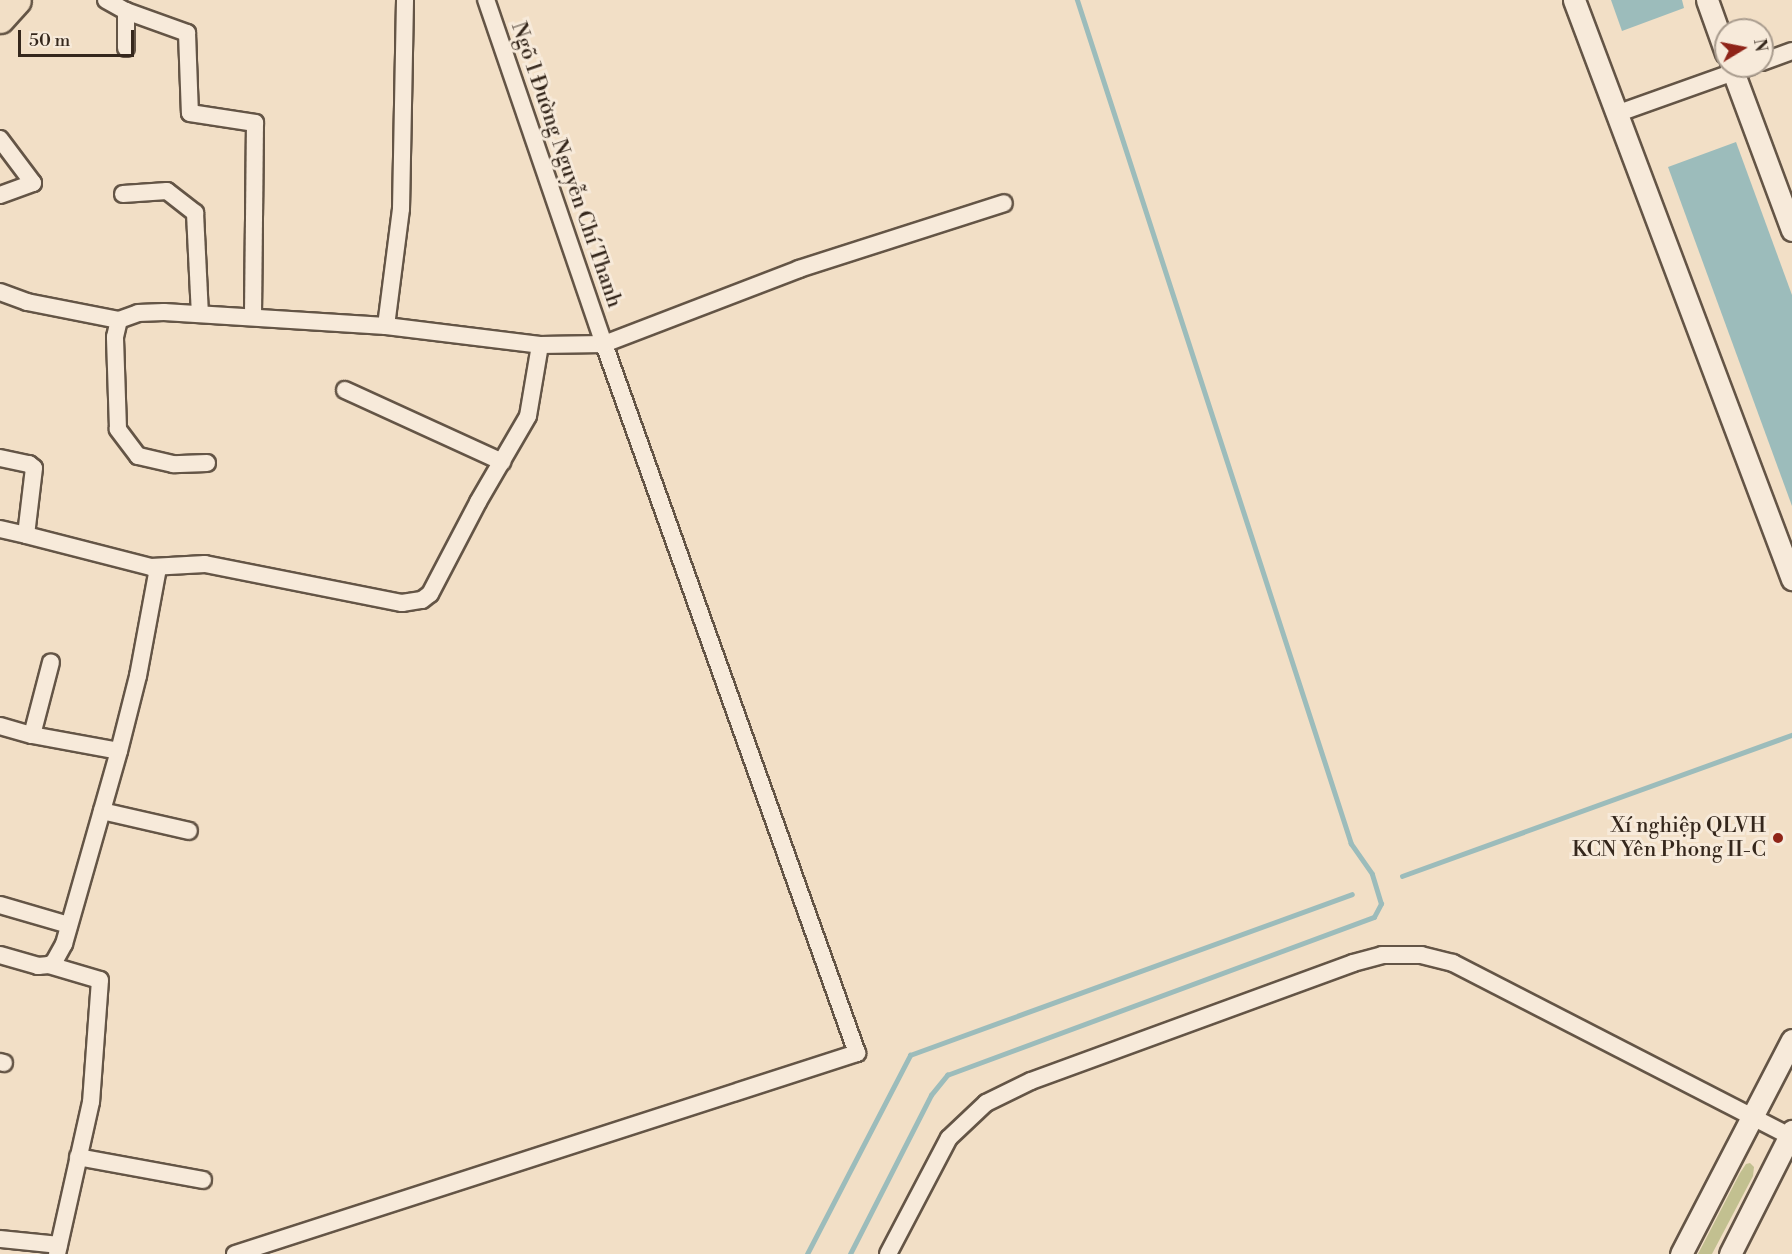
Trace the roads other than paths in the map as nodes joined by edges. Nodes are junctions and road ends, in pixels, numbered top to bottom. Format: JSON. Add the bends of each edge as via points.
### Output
{"nodes":[{"id":1,"x":17,"y":0,"type":"edge"},
{"id":2,"x":106,"y":0,"type":"edge"},
{"id":3,"x":405,"y":0,"type":"edge"},
{"id":4,"x":486,"y":0,"type":"edge"},
{"id":5,"x":1574,"y":0,"type":"edge"},
{"id":6,"x":1707,"y":0,"type":"edge"},
{"id":7,"x":126,"y":11,"type":"junction"},
{"id":8,"x":1715,"y":18,"type":"edge"},
{"id":9,"x":0,"y":19,"type":"edge"},
{"id":10,"x":126,"y":48,"type":"dead end"},
{"id":11,"x":1792,"y":51,"type":"edge"},
{"id":12,"x":1774,"y":58,"type":"edge"},
{"id":13,"x":1714,"y":73,"type":"edge"},
{"id":14,"x":1740,"y":78,"type":"edge"},
{"id":15,"x":1616,"y":114,"type":"junction"},
{"id":16,"x":0,"y":139,"type":"edge"},
{"id":17,"x":123,"y":194,"type":"dead end"},
{"id":18,"x":0,"y":195,"type":"edge"},
{"id":19,"x":1004,"y":203,"type":"dead end"},
{"id":20,"x":1792,"y":230,"type":"edge"},
{"id":21,"x":0,"y":291,"type":"edge"},
{"id":22,"x":200,"y":314,"type":"junction"},
{"id":23,"x":253,"y":317,"type":"junction"},
{"id":24,"x":119,"y":320,"type":"junction"},
{"id":25,"x":386,"y":326,"type":"junction"},
{"id":26,"x":613,"y":340,"type":"junction"},
{"id":27,"x":540,"y":345,"type":"junction"},
{"id":28,"x":345,"y":390,"type":"dead end"},
{"id":29,"x":0,"y":458,"type":"edge"},
{"id":30,"x":502,"y":462,"type":"junction"},
{"id":31,"x":207,"y":463,"type":"dead end"},
{"id":32,"x":0,"y":529,"type":"edge"},
{"id":33,"x":26,"y":535,"type":"junction"},
{"id":34,"x":158,"y":568,"type":"junction"},
{"id":35,"x":1792,"y":579,"type":"edge"},
{"id":36,"x":51,"y":662,"type":"dead end"},
{"id":37,"x":0,"y":726,"type":"edge"},
{"id":38,"x":32,"y":735,"type":"junction"},
{"id":39,"x":119,"y":751,"type":"junction"},
{"id":40,"x":102,"y":812,"type":"junction"},
{"id":41,"x":189,"y":831,"type":"dead end"},
{"id":42,"x":0,"y":905,"type":"edge"},
{"id":43,"x":69,"y":925,"type":"junction"},
{"id":44,"x":0,"y":955,"type":"edge"},
{"id":45,"x":49,"y":965,"type":"junction"},
{"id":46,"x":1792,"y":1040,"type":"edge"},
{"id":47,"x":1752,"y":1115,"type":"junction"},
{"id":48,"x":1791,"y":1134,"type":"edge"},
{"id":49,"x":78,"y":1157,"type":"junction"},
{"id":50,"x":203,"y":1180,"type":"dead end"},
{"id":51,"x":0,"y":1239,"type":"edge"},
{"id":52,"x":58,"y":1249,"type":"edge"},
{"id":53,"x":235,"y":1254,"type":"edge"},
{"id":54,"x":888,"y":1254,"type":"edge"},
{"id":55,"x":1682,"y":1254,"type":"edge"},
{"id":56,"x":1730,"y":1254,"type":"edge"}],
"edges":[{"from":1,"to":9,"type":"main road"},
{"from":2,"to":7,"type":"street"},
{"from":3,"to":25,"type":"street","via":[[401,209]]},
{"from":4,"to":26,"type":"street","name":"Ngõ 1 Đường Nguyễn Chí Thanh"},
{"from":5,"to":15,"type":"street"},
{"from":6,"to":8,"type":"street"},
{"from":7,"to":10,"type":"street"},
{"from":7,"to":23,"type":"street","via":[[187,33],[190,113],[255,123]]},
{"from":11,"to":12,"type":"street"},
{"from":13,"to":15,"type":"street"},
{"from":14,"to":20,"type":"street"},
{"from":15,"to":35,"type":"street"},
{"from":16,"to":18,"type":"street","via":[[33,183]]},
{"from":17,"to":22,"type":"street","via":[[167,191],[195,213]]},
{"from":19,"to":26,"type":"street","via":[[799,269]]},
{"from":21,"to":24,"type":"street","via":[[27,302]]},
{"from":22,"to":23,"type":"street"},
{"from":22,"to":24,"type":"street","via":[[148,312]]},
{"from":23,"to":25,"type":"street"},
{"from":24,"to":31,"type":"street","via":[[115,337],[118,429],[138,456],[173,464]]},
{"from":25,"to":27,"type":"street"},
{"from":26,"to":27,"type":"street","via":[[580,347]]},
{"from":26,"to":53,"type":"street","name":"Ngõ 1 Đường Nguyễn Chí Thanh","via":[[857,1053]]},
{"from":27,"to":30,"type":"street","via":[[528,416]]},
{"from":28,"to":30,"type":"street"},
{"from":29,"to":33,"type":"street","via":[[34,468]]},
{"from":30,"to":34,"type":"street","via":[[430,594],[422,600],[402,603],[205,564]]},
{"from":32,"to":33,"type":"street"},
{"from":33,"to":34,"type":"street"},
{"from":34,"to":39,"type":"street"},
{"from":36,"to":38,"type":"street"},
{"from":37,"to":38,"type":"street"},
{"from":38,"to":39,"type":"street"},
{"from":39,"to":40,"type":"street"},
{"from":40,"to":41,"type":"street"},
{"from":40,"to":43,"type":"street"},
{"from":42,"to":43,"type":"street"},
{"from":43,"to":45,"type":"street","via":[[64,944]]},
{"from":44,"to":45,"type":"street","via":[[38,966]]},
{"from":45,"to":49,"type":"street","via":[[100,980],[93,1084]]},
{"from":46,"to":47,"type":"street"},
{"from":47,"to":48,"type":"street"},
{"from":47,"to":54,"type":"street","via":[[1453,963],[1421,955],[1382,955],[1031,1081],[986,1103],[949,1138]]},
{"from":47,"to":55,"type":"street"},
{"from":48,"to":56,"type":"street"},
{"from":49,"to":50,"type":"street"},
{"from":49,"to":52,"type":"street"},
{"from":51,"to":52,"type":"street"}]}
